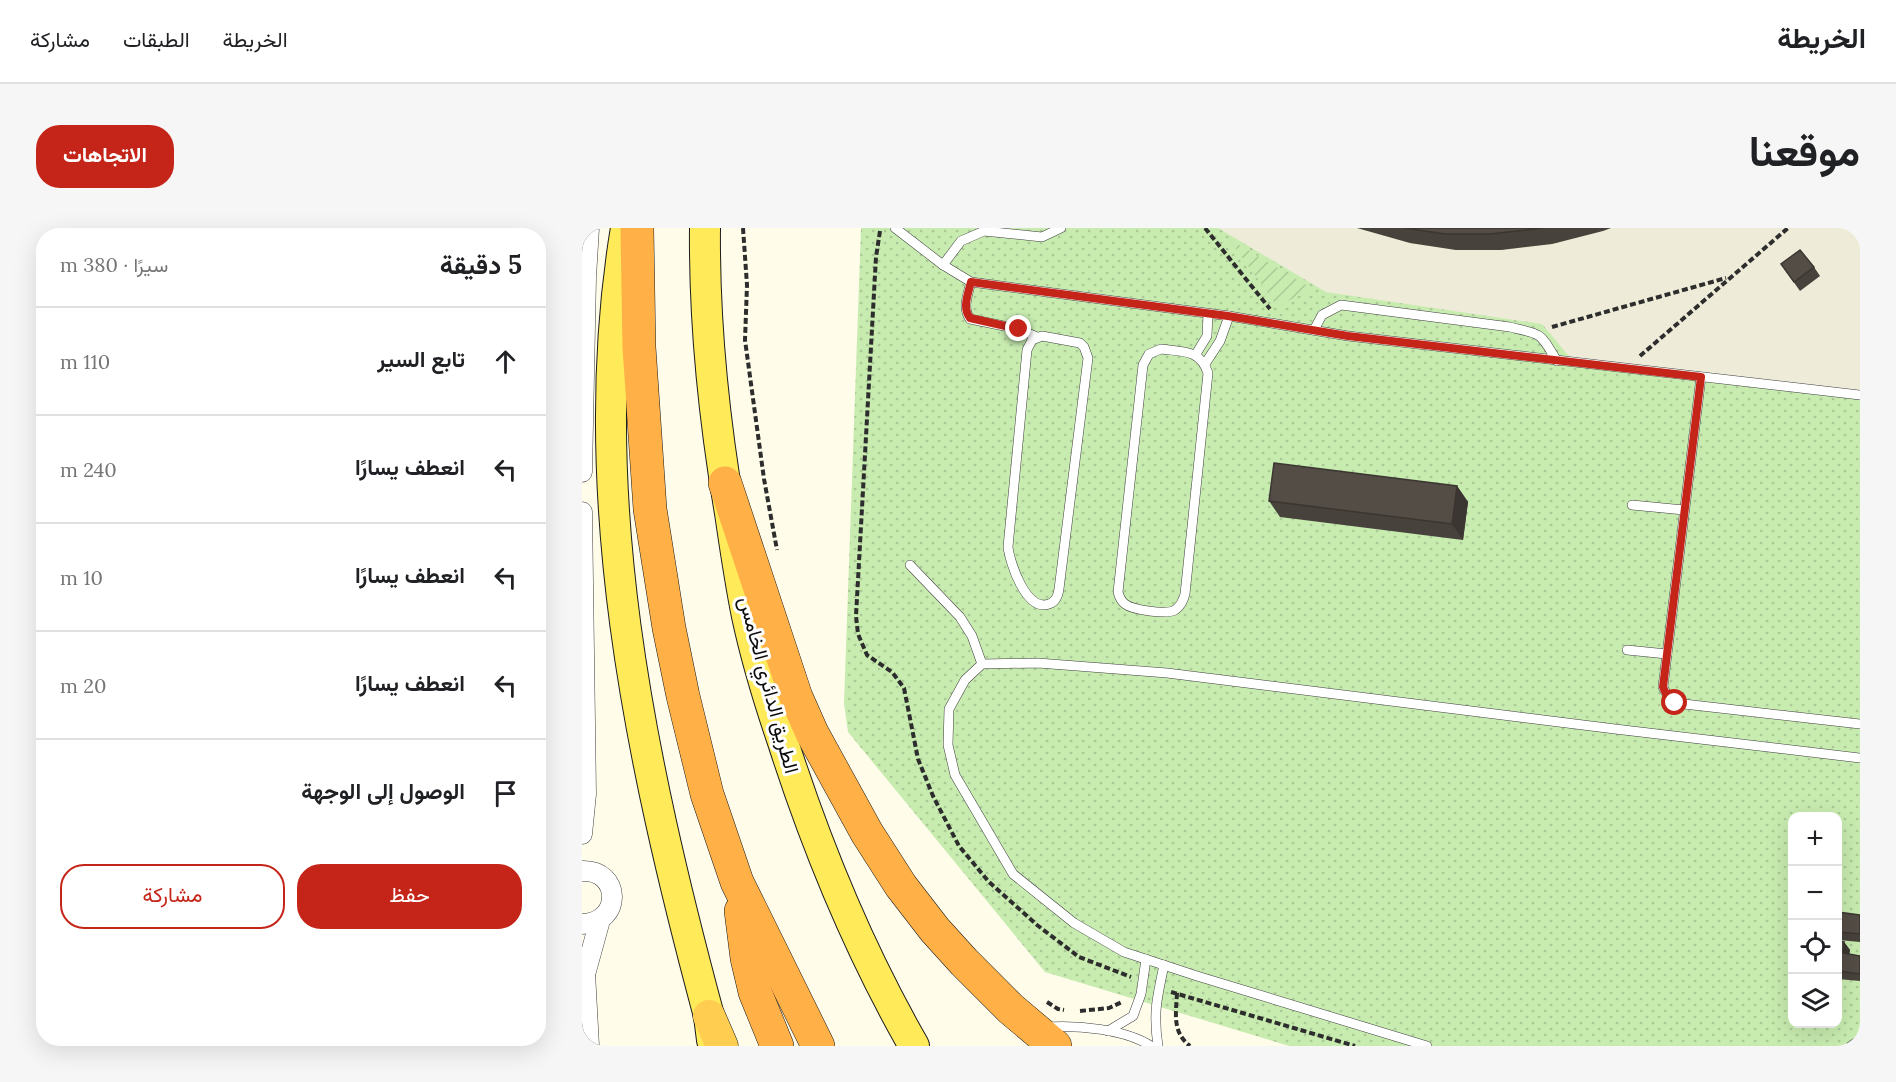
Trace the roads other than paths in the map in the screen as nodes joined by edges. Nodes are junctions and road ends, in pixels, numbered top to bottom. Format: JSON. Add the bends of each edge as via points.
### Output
{"nodes":[{"id":1,"x":590,"y":228,"type":"edge"},
{"id":2,"x":626,"y":228,"type":"edge"},
{"id":3,"x":637,"y":228,"type":"edge"},
{"id":4,"x":705,"y":228,"type":"edge"},
{"id":5,"x":895,"y":228,"type":"edge"},
{"id":6,"x":1060,"y":228,"type":"edge"},
{"id":7,"x":943,"y":265,"type":"junction"},
{"id":8,"x":971,"y":282,"type":"junction"},
{"id":9,"x":1208,"y":314,"type":"junction"},
{"id":10,"x":1228,"y":316,"type":"junction"},
{"id":11,"x":1314,"y":330,"type":"junction"},
{"id":12,"x":1037,"y":337,"type":"junction"},
{"id":13,"x":1196,"y":354,"type":"junction"},
{"id":14,"x":1557,"y":361,"type":"junction"},
{"id":15,"x":1205,"y":364,"type":"junction"},
{"id":16,"x":1701,"y":377,"type":"junction"},
{"id":17,"x":1860,"y":395,"type":"edge"},
{"id":18,"x":582,"y":472,"type":"edge"},
{"id":19,"x":724,"y":483,"type":"junction"},
{"id":20,"x":1632,"y":505,"type":"dead end"},
{"id":21,"x":1684,"y":510,"type":"junction"},
{"id":22,"x":582,"y":512,"type":"edge"},
{"id":23,"x":910,"y":565,"type":"dead end"},
{"id":24,"x":1628,"y":650,"type":"dead end"},
{"id":25,"x":1667,"y":654,"type":"junction"},
{"id":26,"x":982,"y":664,"type":"junction"},
{"id":27,"x":1860,"y":724,"type":"edge"},
{"id":28,"x":1860,"y":758,"type":"edge"},
{"id":29,"x":582,"y":834,"type":"edge"},
{"id":30,"x":582,"y":871,"type":"edge"},
{"id":31,"x":737,"y":882,"type":"junction"},
{"id":32,"x":591,"y":922,"type":"edge"},
{"id":33,"x":1146,"y":959,"type":"junction"},
{"id":34,"x":584,"y":965,"type":"edge"},
{"id":35,"x":1164,"y":965,"type":"junction"},
{"id":36,"x":1042,"y":1024,"type":"edge"},
{"id":37,"x":711,"y":1031,"type":"edge"},
{"id":38,"x":1108,"y":1031,"type":"junction"},
{"id":39,"x":1860,"y":1040,"type":"edge"},
{"id":40,"x":589,"y":1046,"type":"edge"},
{"id":41,"x":722,"y":1046,"type":"edge"},
{"id":42,"x":777,"y":1046,"type":"edge"},
{"id":43,"x":818,"y":1046,"type":"edge"},
{"id":44,"x":914,"y":1046,"type":"edge"},
{"id":45,"x":1151,"y":1046,"type":"edge"},
{"id":46,"x":1158,"y":1046,"type":"edge"},
{"id":47,"x":1426,"y":1046,"type":"edge"},
{"id":48,"x":1851,"y":1046,"type":"edge"}],
"edges":[{"from":1,"to":18,"type":"street"},
{"from":2,"to":37,"type":"main road","via":[[617,270],[609,352],[608,472],[613,548],[623,633],[657,813]]},
{"from":3,"to":31,"type":"highway","via":[[639,347],[650,509],[660,578],[707,794]]},
{"from":4,"to":19,"type":"main road","name":"الطريق الدائري الخامس","via":[[711,371]]},
{"from":5,"to":7,"type":"lane"},
{"from":6,"to":7,"type":"lane","via":[[1042,237],[984,231],[961,241]]},
{"from":7,"to":8,"type":"lane"},
{"from":8,"to":9,"type":"lane"},
{"from":8,"to":12,"type":"lane","via":[[966,308],[970,318]]},
{"from":9,"to":10,"type":"lane"},
{"from":9,"to":13,"type":"lane","via":[[1207,336]]},
{"from":10,"to":11,"type":"lane"},
{"from":10,"to":15,"type":"lane","via":[[1220,341]]},
{"from":11,"to":14,"type":"lane"},
{"from":11,"to":14,"type":"lane","via":[[1322,315],[1341,304],[1534,332],[1546,339]]},
{"from":12,"to":12,"type":"lane","via":[[1074,340],[1084,347],[1088,358],[1058,596],[1046,605],[1033,600],[1018,580],[1008,547],[1027,350]]},
{"from":13,"to":15,"type":"lane"},
{"from":13,"to":15,"type":"lane","via":[[1155,350],[1143,365],[1118,592],[1120,599],[1132,608],[1168,613],[1183,603],[1208,382]]},
{"from":14,"to":16,"type":"lane"},
{"from":16,"to":17,"type":"lane"},
{"from":16,"to":21,"type":"lane"},
{"from":19,"to":36,"type":"highway","via":[[796,697],[867,833],[901,886],[964,962],[1011,1010]]},
{"from":19,"to":44,"type":"main road","name":"الطريق الدائري الخامس","via":[[747,615],[794,776],[859,940]]},
{"from":20,"to":21,"type":"lane"},
{"from":21,"to":25,"type":"lane"},
{"from":22,"to":29,"type":"street","via":[[586,794]]},
{"from":23,"to":26,"type":"lane","via":[[960,617]]},
{"from":24,"to":25,"type":"lane"},
{"from":25,"to":27,"type":"lane","via":[[1663,687],[1675,703]]},
{"from":26,"to":28,"type":"lane","via":[[1038,663],[1167,673]]},
{"from":26,"to":33,"type":"lane","via":[[965,680],[949,710],[948,744],[955,775],[1013,874],[1074,923],[1124,952]]},
{"from":30,"to":32,"type":"street","via":[[597,873],[605,879],[612,896],[611,905]]},
{"from":31,"to":42,"type":"highway","via":[[755,992]]},
{"from":31,"to":43,"type":"highway"},
{"from":32,"to":34,"type":"street","via":[[589,955]]},
{"from":33,"to":35,"type":"lane"},
{"from":33,"to":38,"type":"lane","via":[[1142,994],[1133,1016]]},
{"from":34,"to":40,"type":"street"},
{"from":35,"to":46,"type":"lane","via":[[1154,1022]]},
{"from":35,"to":47,"type":"lane"},
{"from":36,"to":38,"type":"lane"},
{"from":37,"to":41,"type":"highway"},
{"from":38,"to":45,"type":"lane"},
{"from":39,"to":48,"type":"lane"}]}
